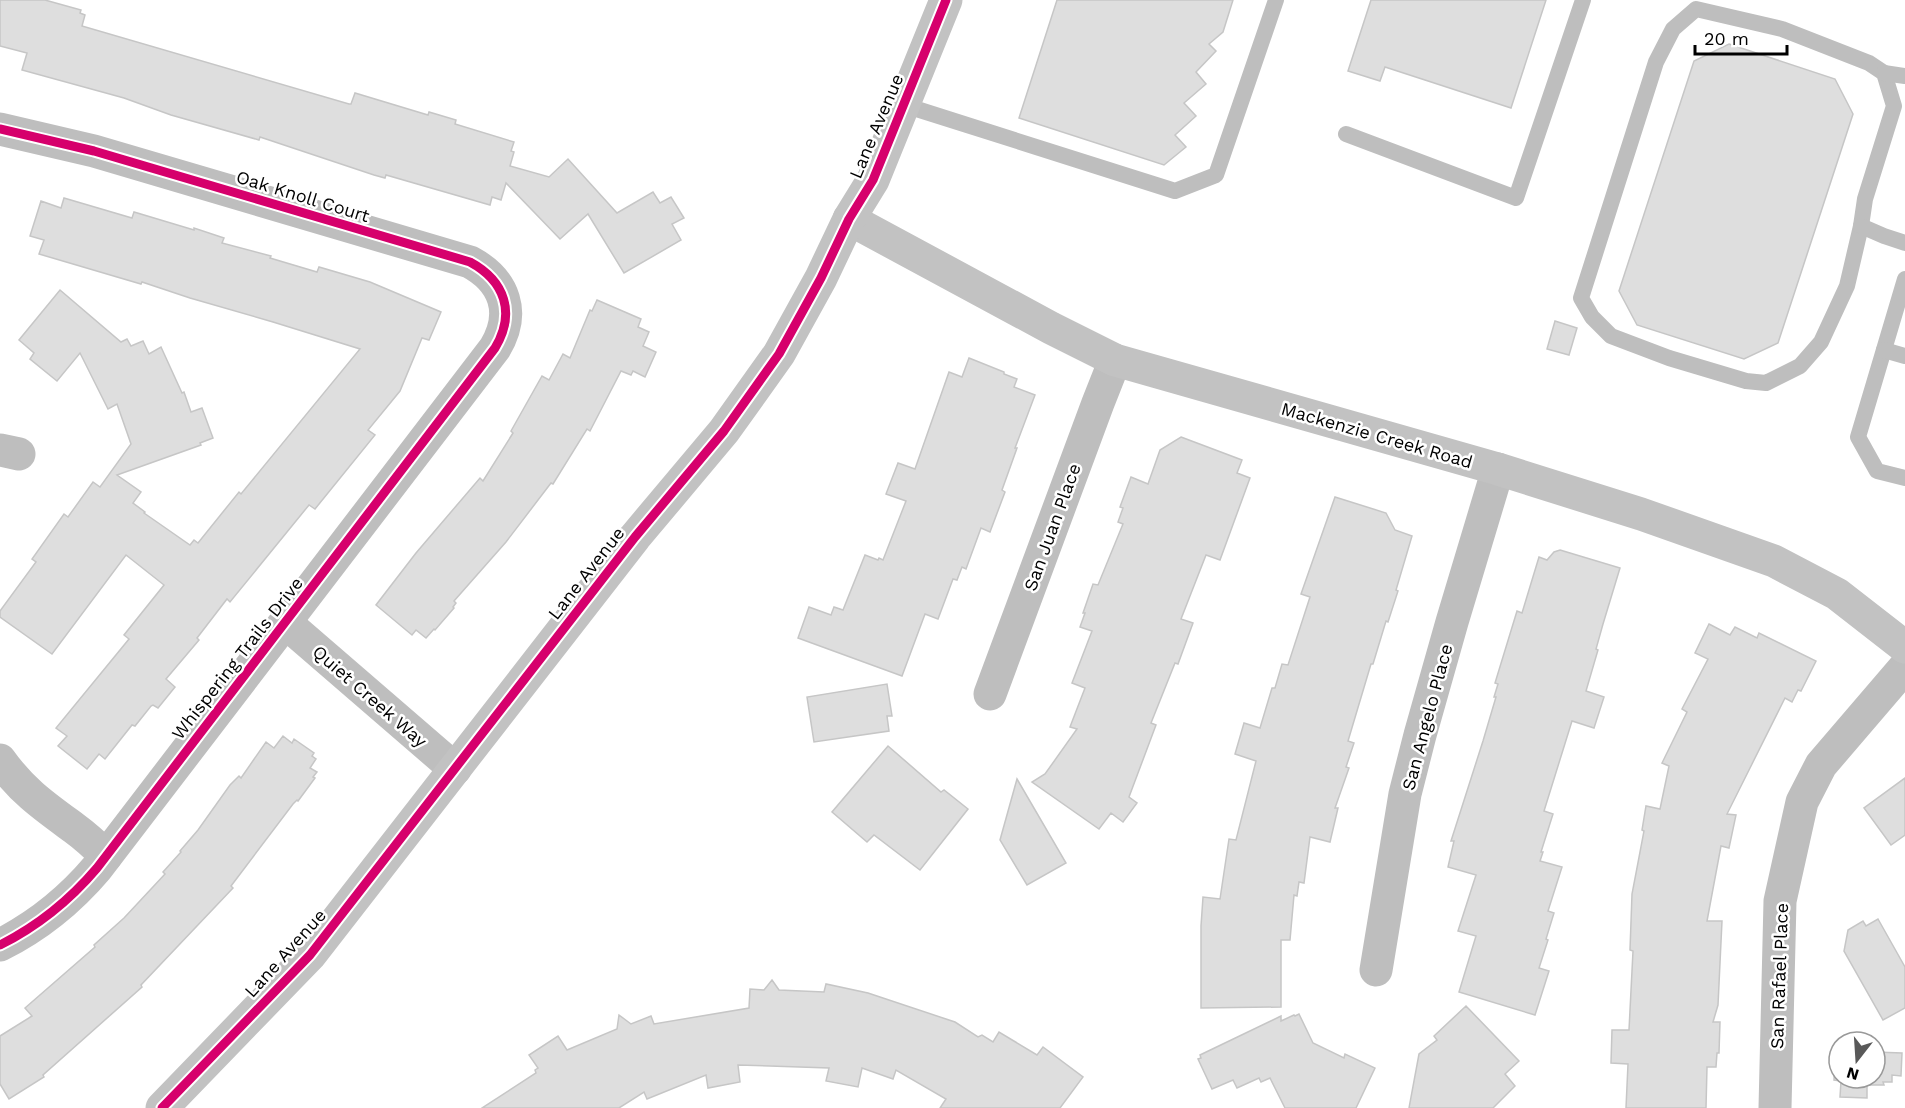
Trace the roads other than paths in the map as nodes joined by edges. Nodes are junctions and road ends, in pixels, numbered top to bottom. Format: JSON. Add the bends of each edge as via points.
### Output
{"nodes":[{"id":1,"x":946,"y":0,"type":"edge"},
{"id":2,"x":1276,"y":0,"type":"edge"},
{"id":3,"x":1583,"y":0,"type":"edge"},
{"id":4,"x":1884,"y":74,"type":"junction"},
{"id":5,"x":1905,"y":76,"type":"edge"},
{"id":6,"x":904,"y":105,"type":"junction"},
{"id":7,"x":0,"y":129,"type":"edge"},
{"id":8,"x":1346,"y":134,"type":"dead end"},
{"id":9,"x":849,"y":219,"type":"junction"},
{"id":10,"x":1861,"y":226,"type":"junction"},
{"id":11,"x":1905,"y":243,"type":"edge"},
{"id":12,"x":1905,"y":279,"type":"edge"},
{"id":13,"x":1884,"y":350,"type":"junction"},
{"id":14,"x":1905,"y":356,"type":"edge"},
{"id":15,"x":1115,"y":360,"type":"junction"},
{"id":16,"x":478,"y":369,"type":"joint"},
{"id":17,"x":1498,"y":469,"type":"junction"},
{"id":18,"x":1905,"y":478,"type":"edge"},
{"id":19,"x":286,"y":623,"type":"junction"},
{"id":20,"x":1905,"y":647,"type":"edge"},
{"id":21,"x":1905,"y":667,"type":"edge"},
{"id":22,"x":990,"y":694,"type":"dead end"},
{"id":23,"x":0,"y":760,"type":"edge"},
{"id":24,"x":454,"y":769,"type":"junction"},
{"id":25,"x":106,"y":856,"type":"junction"},
{"id":26,"x":0,"y":945,"type":"edge"},
{"id":27,"x":1376,"y":970,"type":"dead end"},
{"id":28,"x":162,"y":1108,"type":"edge"},
{"id":29,"x":1775,"y":1108,"type":"edge"}],
"edges":[{"from":1,"to":6,"type":"main road","name":"Lane Avenue"},
{"from":2,"to":6,"type":"lane","via":[[1216,175],[1175,191]]},
{"from":3,"to":8,"type":"lane","via":[[1516,198]]},
{"from":4,"to":5,"type":"lane"},
{"from":4,"to":10,"type":"lane","via":[[1894,106],[1865,199]]},
{"from":4,"to":10,"type":"lane","via":[[1869,63],[1782,29],[1696,9],[1673,28],[1656,62],[1581,298],[1592,317],[1611,336],[1680,362],[1766,383],[1800,366],[1821,342],[1847,286]]},
{"from":6,"to":9,"type":"main road","name":"Lane Avenue","via":[[873,180]]},
{"from":7,"to":16,"type":"street","name":"Oak Knoll Court","via":[[94,151],[470,262],[498,286],[506,311],[502,337]]},
{"from":9,"to":15,"type":"main road","name":"Mackenzie Creek Road"},
{"from":9,"to":24,"type":"main road","name":"Lane Avenue","via":[[779,354],[724,431],[635,537]]},
{"from":10,"to":11,"type":"lane"},
{"from":12,"to":13,"type":"lane"},
{"from":13,"to":14,"type":"lane"},
{"from":13,"to":18,"type":"lane","via":[[1858,437],[1877,471]]},
{"from":15,"to":17,"type":"main road","name":"Mackenzie Creek Road"},
{"from":15,"to":22,"type":"street","name":"San Juan Place"},
{"from":16,"to":19,"type":"street","name":"Whispering Trails Drive"},
{"from":17,"to":20,"type":"main road","name":"Mackenzie Creek Road","via":[[1774,561],[1837,594]]},
{"from":17,"to":27,"type":"street","name":"San Angelo Place","via":[[1405,794]]},
{"from":19,"to":24,"type":"street","name":"Quiet Creek Way"},
{"from":19,"to":25,"type":"street","name":"Whispering Trails Drive"},
{"from":21,"to":29,"type":"street","name":"San Rafael Place","via":[[1821,765],[1802,802],[1779,901]]},
{"from":23,"to":25,"type":"street","via":[[28,793]]},
{"from":24,"to":28,"type":"main road","name":"Lane Avenue","via":[[310,955]]},
{"from":25,"to":26,"type":"street","name":"Whispering Trails Drive","via":[[67,901]]}]}
